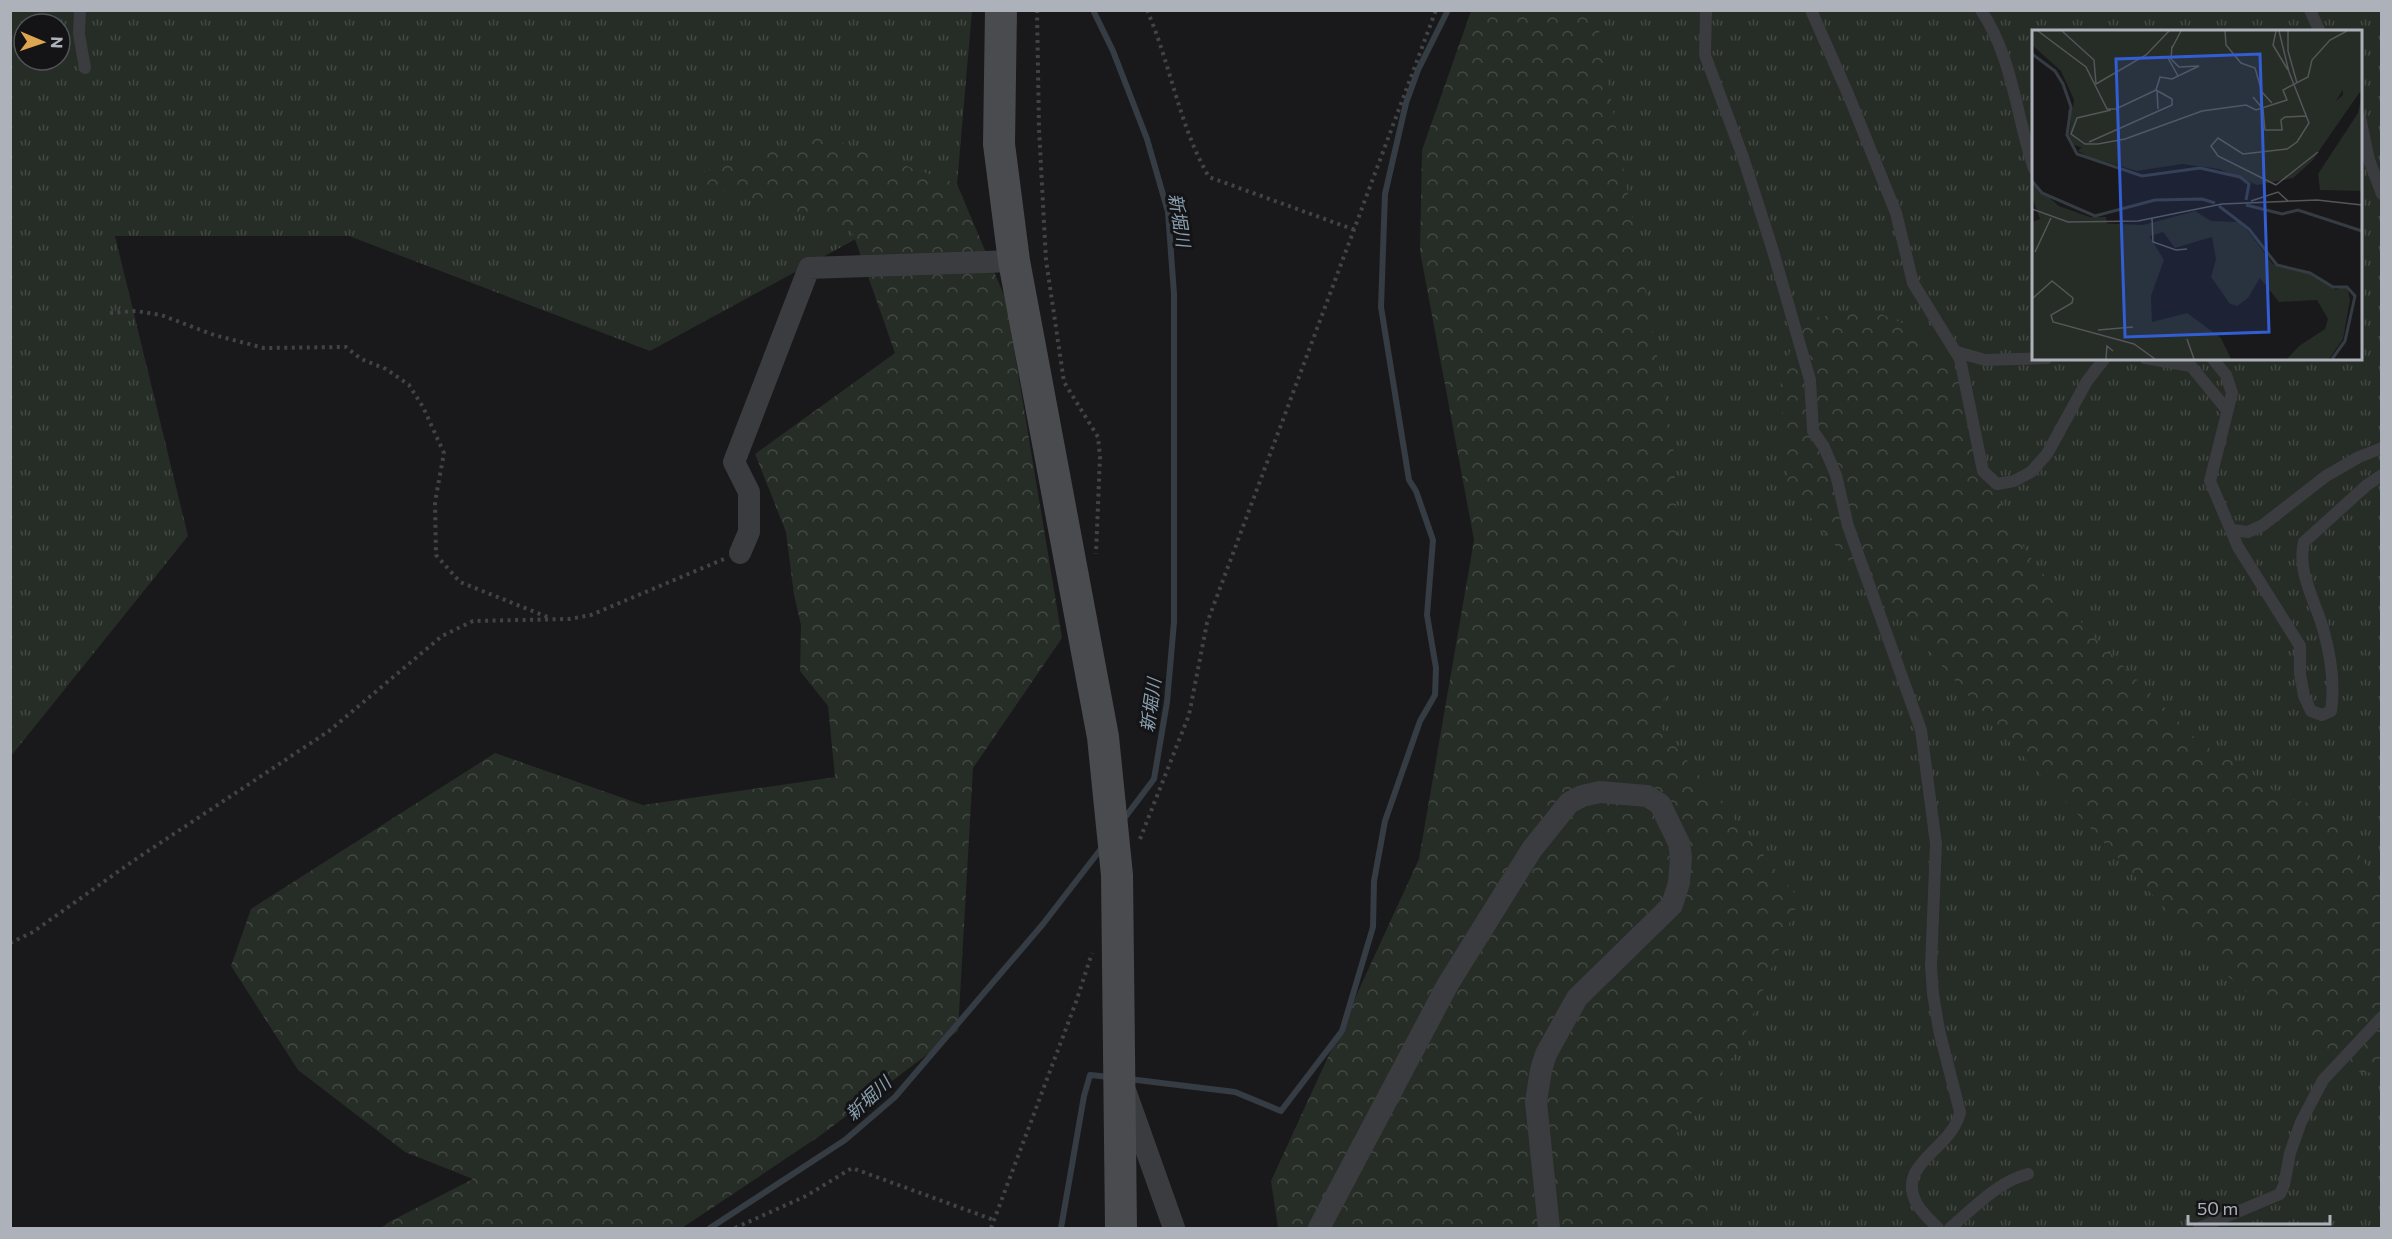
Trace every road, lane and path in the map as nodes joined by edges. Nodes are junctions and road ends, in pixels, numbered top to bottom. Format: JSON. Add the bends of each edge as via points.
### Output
{"nodes":[{"id":1,"x":80,"y":10,"type":"edge"},
{"id":2,"x":1001,"y":10,"type":"edge"},
{"id":3,"x":1037,"y":10,"type":"edge"},
{"id":4,"x":1147,"y":10,"type":"edge"},
{"id":5,"x":1436,"y":10,"type":"edge"},
{"id":6,"x":1706,"y":10,"type":"edge"},
{"id":7,"x":1811,"y":10,"type":"edge"},
{"id":8,"x":1981,"y":10,"type":"edge"},
{"id":9,"x":2310,"y":10,"type":"edge"},
{"id":10,"x":2319,"y":30,"type":"edge"},
{"id":11,"x":85,"y":68,"type":"dead end"},
{"id":12,"x":2362,"y":122,"type":"edge"},
{"id":13,"x":2032,"y":162,"type":"edge"},
{"id":14,"x":2382,"y":194,"type":"edge"},
{"id":15,"x":1355,"y":230,"type":"junction"},
{"id":16,"x":1014,"y":261,"type":"junction"},
{"id":17,"x":110,"y":314,"type":"dead end"},
{"id":18,"x":1957,"y":352,"type":"junction"},
{"id":19,"x":2032,"y":358,"type":"edge"},
{"id":20,"x":2103,"y":360,"type":"edge"},
{"id":21,"x":2156,"y":360,"type":"edge"},
{"id":22,"x":2214,"y":360,"type":"edge"},
{"id":23,"x":2228,"y":410,"type":"junction"},
{"id":24,"x":2382,"y":448,"type":"edge"},
{"id":25,"x":2382,"y":475,"type":"edge"},
{"id":26,"x":2232,"y":530,"type":"junction"},
{"id":27,"x":740,"y":553,"type":"joint"},
{"id":28,"x":1096,"y":559,"type":"dead end"},
{"id":29,"x":554,"y":619,"type":"junction"},
{"id":30,"x":1139,"y":840,"type":"dead end"},
{"id":31,"x":10,"y":943,"type":"edge"},
{"id":32,"x":1093,"y":949,"type":"dead end"},
{"id":33,"x":2382,"y":1017,"type":"edge"},
{"id":34,"x":1119,"y":1075,"type":"junction"},
{"id":35,"x":2028,"y":1174,"type":"dead end"},
{"id":36,"x":994,"y":1220,"type":"junction"},
{"id":37,"x":735,"y":1228,"type":"edge"},
{"id":38,"x":991,"y":1228,"type":"edge"},
{"id":39,"x":1121,"y":1228,"type":"edge"},
{"id":40,"x":1174,"y":1228,"type":"edge"},
{"id":41,"x":1319,"y":1228,"type":"edge"},
{"id":42,"x":1549,"y":1228,"type":"edge"},
{"id":43,"x":1938,"y":1228,"type":"edge"},
{"id":44,"x":1950,"y":1228,"type":"edge"},
{"id":45,"x":2199,"y":1228,"type":"edge"}],
"edges":[{"from":1,"to":11,"type":"lane"},
{"from":2,"to":16,"type":"street","via":[[999,144]]},
{"from":3,"to":28,"type":"path","via":[[1046,260],[1064,382],[1098,437]]},
{"from":4,"to":15,"type":"path","via":[[1196,154],[1209,177]]},
{"from":5,"to":15,"type":"path"},
{"from":6,"to":43,"type":"lane","via":[[1705,55],[1773,251],[1810,380],[1813,430],[1836,476],[1848,526],[1921,730],[1936,844],[1933,994],[1960,1112],[1958,1124],[1917,1167],[1911,1182],[1918,1206]]},
{"from":7,"to":18,"type":"lane","via":[[1896,213],[1913,283]]},
{"from":8,"to":13,"type":"lane","via":[[2011,75]]},
{"from":9,"to":10,"type":"lane"},
{"from":12,"to":14,"type":"lane","via":[[2369,160]]},
{"from":15,"to":30,"type":"path","via":[[1208,623],[1189,715]]},
{"from":16,"to":27,"type":"street","via":[[809,268],[734,462],[749,492],[749,532]]},
{"from":16,"to":34,"type":"street","via":[[1102,737],[1117,875]]},
{"from":17,"to":29,"type":"path","via":[[136,311],[161,315],[264,348],[346,347],[361,359],[386,369],[409,385],[444,453],[435,502],[436,555],[460,582]]},
{"from":18,"to":19,"type":"lane","via":[[1985,360]]},
{"from":18,"to":20,"type":"lane","via":[[1983,471],[1997,484],[2031,472],[2047,454],[2087,381]]},
{"from":21,"to":23,"type":"lane","via":[[2191,366]]},
{"from":22,"to":23,"type":"lane","via":[[2226,375],[2232,393]]},
{"from":23,"to":26,"type":"lane","via":[[2210,481]]},
{"from":24,"to":26,"type":"lane","via":[[2326,476],[2263,525],[2248,532]]},
{"from":25,"to":26,"type":"lane","via":[[2304,542],[2302,550],[2303,570],[2324,633],[2334,690],[2331,711],[2322,715],[2311,711],[2304,696],[2300,646],[2238,547]]},
{"from":27,"to":29,"type":"path","via":[[591,615]]},
{"from":29,"to":31,"type":"path","via":[[472,621],[442,636],[329,731],[33,932]]},
{"from":32,"to":36,"type":"path"},
{"from":33,"to":45,"type":"lane","via":[[2323,1080],[2301,1122],[2280,1194]]},
{"from":34,"to":39,"type":"street"},
{"from":34,"to":40,"type":"street"},
{"from":35,"to":44,"type":"lane","via":[[1995,1190]]},
{"from":36,"to":37,"type":"path","via":[[852,1168],[806,1196]]},
{"from":36,"to":38,"type":"path"},
{"from":41,"to":42,"type":"street","via":[[1449,984],[1532,849],[1569,803],[1582,796],[1600,792],[1647,796],[1660,804],[1679,843],[1679,883],[1672,905],[1577,998],[1546,1054],[1536,1102]]}]}
